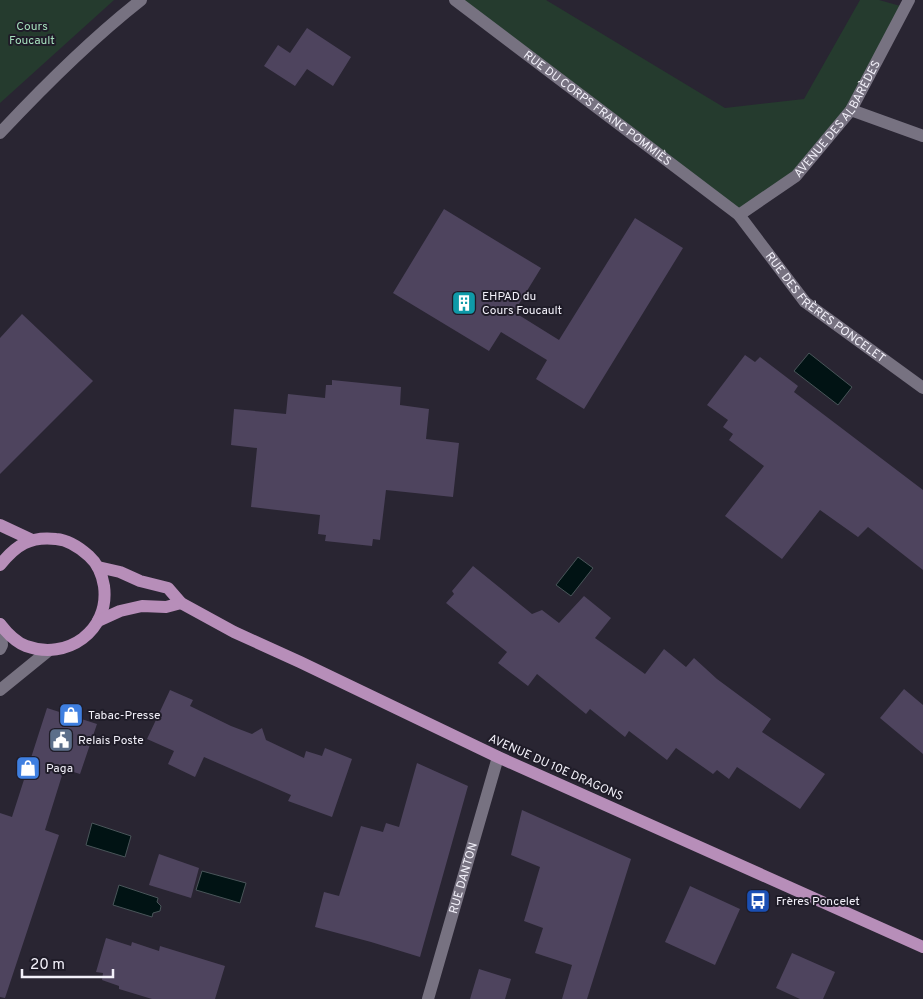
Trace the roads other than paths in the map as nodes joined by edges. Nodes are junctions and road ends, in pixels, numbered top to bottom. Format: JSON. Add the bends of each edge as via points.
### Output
{"nodes":[{"id":1,"x":141,"y":0,"type":"edge"},
{"id":2,"x":455,"y":0,"type":"edge"},
{"id":3,"x":909,"y":0,"type":"edge"},
{"id":4,"x":851,"y":110,"type":"junction"},
{"id":5,"x":0,"y":133,"type":"edge"},
{"id":6,"x":923,"y":136,"type":"edge"},
{"id":7,"x":739,"y":215,"type":"junction"},
{"id":8,"x":923,"y":388,"type":"edge"},
{"id":9,"x":0,"y":525,"type":"edge"},
{"id":10,"x":32,"y":540,"type":"junction"},
{"id":11,"x":0,"y":565,"type":"edge"},
{"id":12,"x":98,"y":567,"type":"junction"},
{"id":13,"x":181,"y":603,"type":"junction"},
{"id":14,"x":98,"y":621,"type":"junction"},
{"id":15,"x":0,"y":624,"type":"edge"},
{"id":16,"x":0,"y":649,"type":"edge"},
{"id":17,"x":48,"y":651,"type":"junction"},
{"id":18,"x":0,"y":690,"type":"edge"},
{"id":19,"x":498,"y":757,"type":"junction"},
{"id":20,"x":923,"y":947,"type":"edge"},
{"id":21,"x":428,"y":999,"type":"edge"}],
"edges":[{"from":1,"to":5,"type":"street","via":[[108,26]]},
{"from":2,"to":7,"type":"street","name":"RUE DU CORPS FRANC POMMIÈS"},
{"from":3,"to":4,"type":"street","name":"AVENUE DES ALBARÈDES"},
{"from":4,"to":6,"type":"street"},
{"from":4,"to":7,"type":"street","name":"AVENUE DES ALBARÈDES","via":[[796,176]]},
{"from":7,"to":8,"type":"street","name":"RUE DES FRÈRES PONCELET","via":[[805,302]]},
{"from":9,"to":10,"type":"main road"},
{"from":10,"to":11,"type":"main road","via":[[10,552]]},
{"from":10,"to":12,"type":"main road","via":[[63,540],[80,548]]},
{"from":12,"to":13,"type":"main road","name":"AVENUE DU 10E DRAGONS","via":[[168,588]]},
{"from":12,"to":14,"type":"main road","via":[[105,596]]},
{"from":13,"to":14,"type":"main road","via":[[166,607],[142,606]]},
{"from":13,"to":19,"type":"main road","name":"AVENUE DU 10E DRAGONS","via":[[234,632]]},
{"from":14,"to":17,"type":"main road","via":[[78,642],[61,650]]},
{"from":15,"to":16,"type":"street"},
{"from":15,"to":17,"type":"main road","via":[[25,646]]},
{"from":17,"to":18,"type":"street"},
{"from":19,"to":20,"type":"main road","name":"AVENUE DU 10E DRAGONS"},
{"from":19,"to":21,"type":"street","name":"RUE DANTON"}]}
